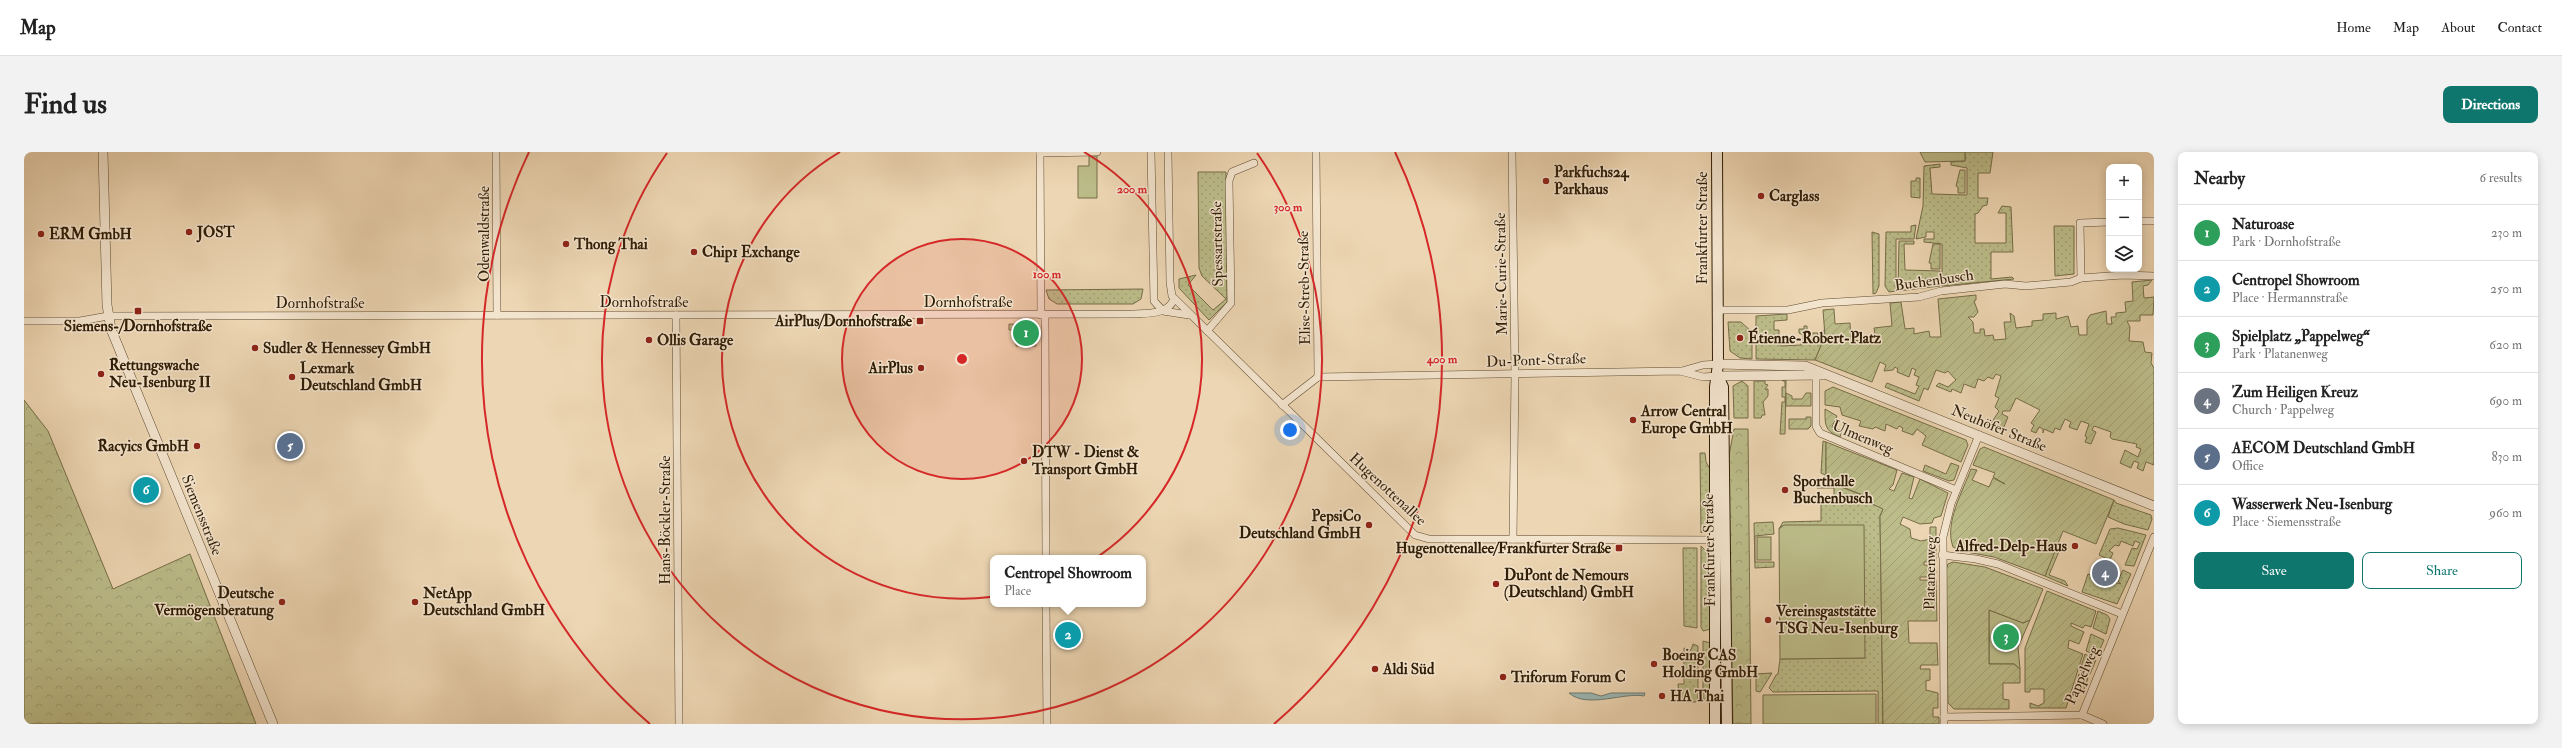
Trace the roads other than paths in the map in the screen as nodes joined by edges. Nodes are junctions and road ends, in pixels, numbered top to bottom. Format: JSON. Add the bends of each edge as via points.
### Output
{"nodes":[{"id":1,"x":103,"y":152,"type":"edge"},
{"id":2,"x":496,"y":152,"type":"edge"},
{"id":3,"x":1040,"y":152,"type":"edge"},
{"id":4,"x":1097,"y":152,"type":"edge"},
{"id":5,"x":1151,"y":152,"type":"edge"},
{"id":6,"x":1168,"y":152,"type":"edge"},
{"id":7,"x":1316,"y":152,"type":"edge"},
{"id":8,"x":1512,"y":152,"type":"edge"},
{"id":9,"x":1717,"y":152,"type":"edge"},
{"id":10,"x":1254,"y":163,"type":"dead end"},
{"id":11,"x":2142,"y":221,"type":"edge"},
{"id":12,"x":2154,"y":221,"type":"edge"},
{"id":13,"x":2106,"y":222,"type":"edge"},
{"id":14,"x":2154,"y":276,"type":"edge"},
{"id":15,"x":2081,"y":278,"type":"junction"},
{"id":16,"x":1174,"y":299,"type":"junction"},
{"id":17,"x":1718,"y":310,"type":"junction"},
{"id":18,"x":1162,"y":311,"type":"junction"},
{"id":19,"x":497,"y":315,"type":"junction"},
{"id":20,"x":676,"y":315,"type":"junction"},
{"id":21,"x":1043,"y":315,"type":"junction"},
{"id":22,"x":1189,"y":315,"type":"junction"},
{"id":23,"x":108,"y":316,"type":"junction"},
{"id":24,"x":24,"y":321,"type":"edge"},
{"id":25,"x":1207,"y":331,"type":"junction"},
{"id":26,"x":1718,"y":364,"type":"junction"},
{"id":27,"x":1680,"y":371,"type":"junction"},
{"id":28,"x":1816,"y":372,"type":"junction"},
{"id":29,"x":1515,"y":375,"type":"junction"},
{"id":30,"x":1718,"y":376,"type":"junction"},
{"id":31,"x":1318,"y":377,"type":"junction"},
{"id":32,"x":1282,"y":405,"type":"junction"},
{"id":33,"x":1979,"y":435,"type":"junction"},
{"id":34,"x":1956,"y":490,"type":"junction"},
{"id":35,"x":2154,"y":506,"type":"edge"},
{"id":36,"x":2154,"y":537,"type":"edge"},
{"id":37,"x":1513,"y":539,"type":"junction"},
{"id":38,"x":1720,"y":540,"type":"junction"},
{"id":39,"x":1046,"y":555,"type":"edge"},
{"id":40,"x":1942,"y":555,"type":"junction"},
{"id":41,"x":1046,"y":607,"type":"edge"},
{"id":42,"x":2122,"y":614,"type":"junction"},
{"id":43,"x":2082,"y":715,"type":"junction"},
{"id":44,"x":1944,"y":721,"type":"edge"},
{"id":45,"x":273,"y":724,"type":"edge"},
{"id":46,"x":679,"y":724,"type":"edge"},
{"id":47,"x":1047,"y":724,"type":"edge"},
{"id":48,"x":1715,"y":724,"type":"edge"},
{"id":49,"x":1727,"y":724,"type":"edge"},
{"id":50,"x":2103,"y":724,"type":"edge"}],
"edges":[{"from":1,"to":23,"type":"street","name":"Siemensstraße"},
{"from":2,"to":19,"type":"street","name":"Odenwaldstraße"},
{"from":3,"to":4,"type":"street"},
{"from":3,"to":21,"type":"street"},
{"from":5,"to":18,"type":"street","via":[[1153,294],[1155,304]]},
{"from":6,"to":16,"type":"street","via":[[1170,282]]},
{"from":7,"to":31,"type":"street","name":"Elise-Streb-Straße"},
{"from":8,"to":29,"type":"street","name":"Marie-Curie-Straße"},
{"from":9,"to":17,"type":"main road","name":"Frankfurter Straße"},
{"from":10,"to":25,"type":"street","name":"Spessartstraße","via":[[1232,172],[1229,181],[1231,303]]},
{"from":11,"to":12,"type":"street"},
{"from":13,"to":15,"type":"street","via":[[2080,223]]},
{"from":14,"to":15,"type":"street","name":"Buchenbusch"},
{"from":15,"to":17,"type":"street","name":"Buchenbusch","via":[[2071,282],[2026,286],[2005,284],[1941,291],[1920,297],[1822,303],[1788,310]]},
{"from":16,"to":18,"type":"street","via":[[1169,307]]},
{"from":16,"to":22,"type":"street","name":"Hugenottenallee"},
{"from":17,"to":26,"type":"main road","name":"Frankfurter Straße"},
{"from":18,"to":21,"type":"street","name":"Dornhofstraße"},
{"from":18,"to":22,"type":"street"},
{"from":19,"to":20,"type":"street","name":"Dornhofstraße"},
{"from":19,"to":23,"type":"street","name":"Dornhofstraße"},
{"from":20,"to":21,"type":"street","name":"Dornhofstraße"},
{"from":20,"to":46,"type":"street","name":"Hans-Böckler-Straße"},
{"from":21,"to":39,"type":"street"},
{"from":22,"to":25,"type":"street","name":"Hugenottenallee"},
{"from":23,"to":24,"type":"street","via":[[80,321]]},
{"from":23,"to":45,"type":"street","name":"Siemensstraße","via":[[119,350]]},
{"from":25,"to":32,"type":"street","name":"Hugenottenallee"},
{"from":26,"to":27,"type":"street","name":"Du-Pont-Straße"},
{"from":26,"to":28,"type":"street","name":"Neuhöfer Straße","via":[[1793,364]]},
{"from":26,"to":30,"type":"main road","name":"Frankfurter Straße"},
{"from":27,"to":29,"type":"street","name":"Du-Pont-Straße"},
{"from":27,"to":30,"type":"street","name":"Du-Pont-Straße"},
{"from":28,"to":30,"type":"street","name":"Neuhöfer Straße"},
{"from":28,"to":33,"type":"street","name":"Neuhöfer Straße","via":[[1834,376]]},
{"from":28,"to":34,"type":"street","name":"Ulmenweg","via":[[1816,426],[1820,433]]},
{"from":29,"to":31,"type":"street","name":"Du-Pont-Straße"},
{"from":29,"to":37,"type":"street","name":"Marie-Curie-Straße"},
{"from":30,"to":38,"type":"main road","name":"Frankfurter Straße","via":[[1715,387]]},
{"from":31,"to":32,"type":"street"},
{"from":32,"to":37,"type":"street","name":"Hugenottenallee","via":[[1415,536],[1429,539]]},
{"from":33,"to":34,"type":"street","name":"Platanenweg"},
{"from":33,"to":35,"type":"street","name":"Neuhöfer Straße"},
{"from":34,"to":40,"type":"street","name":"Platanenweg","via":[[1945,524]]},
{"from":36,"to":42,"type":"street","name":"Pappelweg"},
{"from":37,"to":38,"type":"street","name":"Hugenottenallee"},
{"from":38,"to":48,"type":"main road","name":"Frankfurter Straße"},
{"from":38,"to":49,"type":"main road","name":"Frankfurter Straße"},
{"from":40,"to":42,"type":"street","via":[[1998,564]]},
{"from":40,"to":44,"type":"street","name":"Platanenweg"},
{"from":41,"to":47,"type":"street"},
{"from":42,"to":43,"type":"street","name":"Pappelweg"},
{"from":43,"to":44,"type":"street","name":"Pappelweg"},
{"from":43,"to":50,"type":"street"}]}
